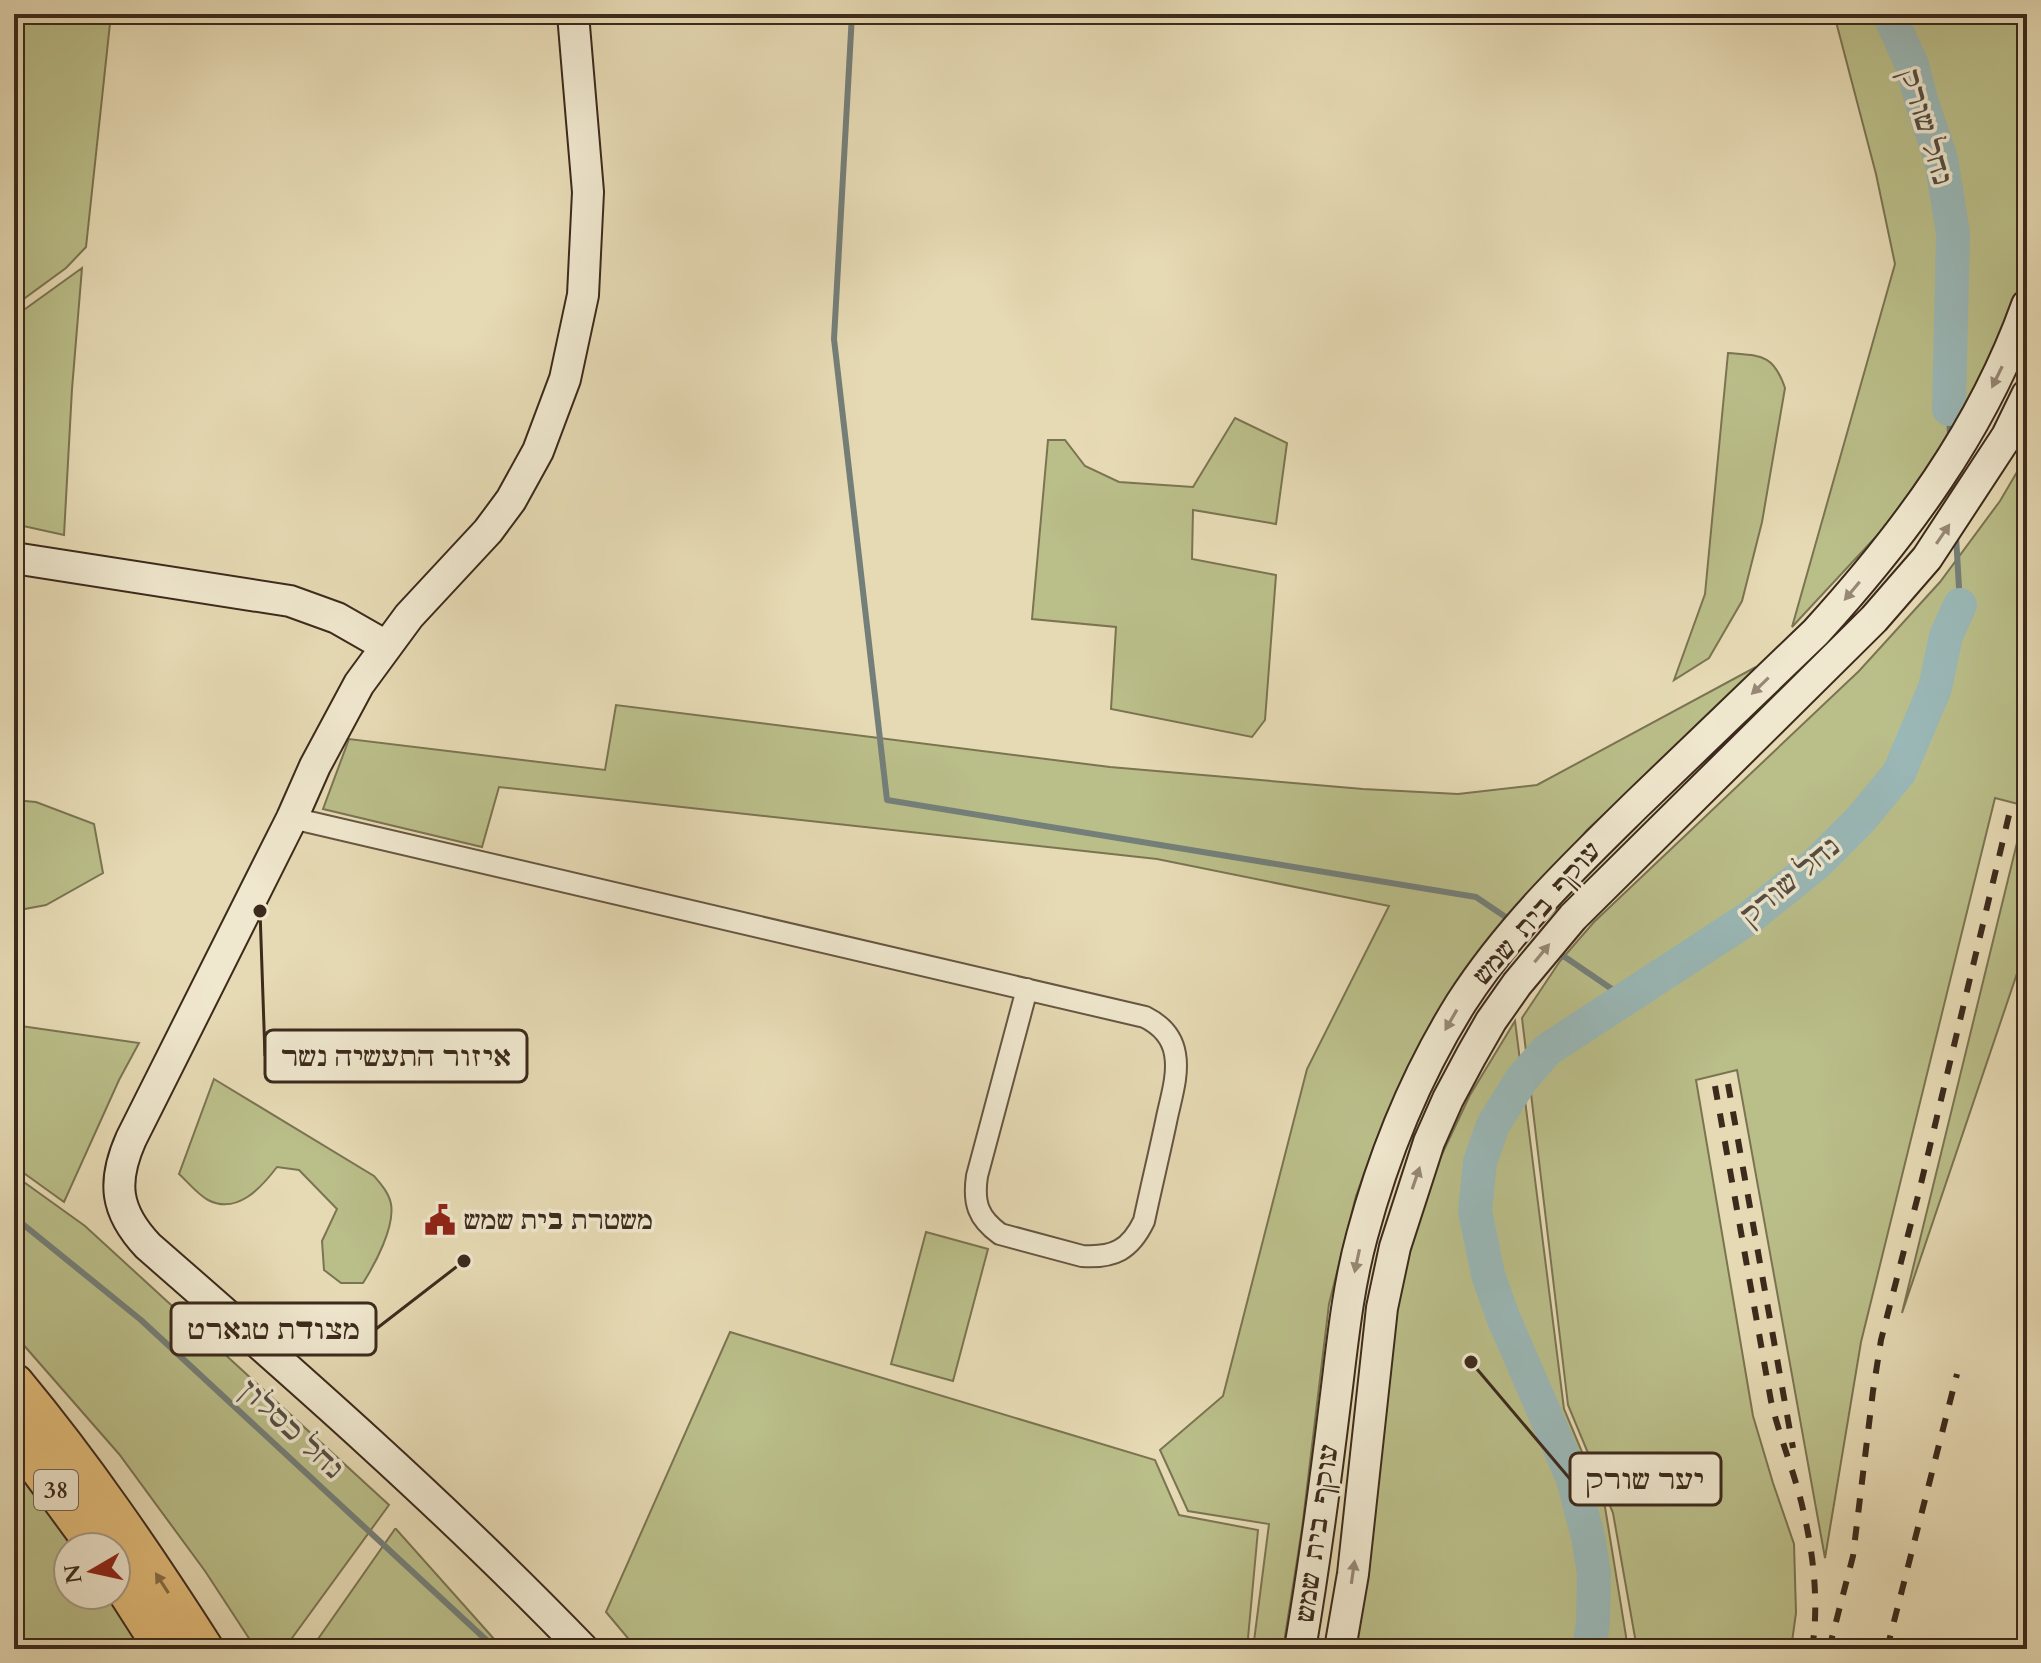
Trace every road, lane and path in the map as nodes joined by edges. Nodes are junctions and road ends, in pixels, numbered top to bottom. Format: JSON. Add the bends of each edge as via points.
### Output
{"nodes":[{"id":1,"x":573,"y":14,"type":"edge"},
{"id":2,"x":2027,"y":305,"type":"edge"},
{"id":3,"x":2027,"y":395,"type":"edge"},
{"id":4,"x":14,"y":558,"type":"edge"},
{"id":5,"x":386,"y":646,"type":"junction"},
{"id":6,"x":292,"y":818,"type":"junction"},
{"id":7,"x":1027,"y":989,"type":"junction"},
{"id":8,"x":14,"y":1383,"type":"edge"},
{"id":9,"x":14,"y":1434,"type":"edge"},
{"id":10,"x":85,"y":1531,"type":"edge"},
{"id":11,"x":132,"y":1599,"type":"edge"},
{"id":12,"x":164,"y":1649,"type":"edge"},
{"id":13,"x":204,"y":1649,"type":"edge"},
{"id":14,"x":583,"y":1649,"type":"edge"},
{"id":15,"x":1300,"y":1649,"type":"edge"},
{"id":16,"x":1340,"y":1649,"type":"edge"}],
"edges":[{"from":1,"to":5,"type":"main road","via":[[588,192],[583,295],[565,379],[538,451],[511,500]]},
{"from":2,"to":15,"type":"main road","name":"עוקף בית שמש","one_way":true,"via":[[1976,419],[1900,533],[1816,632],[1547,893],[1462,1001],[1417,1083],[1396,1129],[1361,1239]]},
{"from":16,"to":3,"type":"main road","name":"עוקף בית שמש","one_way":true,"via":[[1382,1308],[1411,1192],[1448,1099],[1491,1021],[1573,917],[1874,619],[1927,558],[2007,436]]},
{"from":4,"to":5,"type":"main road","via":[[290,601],[337,618]]},
{"from":5,"to":6,"type":"main road","via":[[359,684]]},
{"from":6,"to":7,"type":"street"},
{"from":6,"to":14,"type":"main road","via":[[125,1153],[121,1204],[148,1246],[384,1455]]},
{"from":7,"to":7,"type":"street","via":[[977,1176],[977,1205],[1000,1234],[1082,1256],[1119,1251],[1144,1221],[1175,1081],[1171,1040],[1145,1017]]},
{"from":13,"to":8,"type":"highway","number":"38","one_way":true,"via":[[138,1547]]},
{"from":9,"to":10,"type":"highway","number":"38"},
{"from":11,"to":12,"type":"highway"}]}
